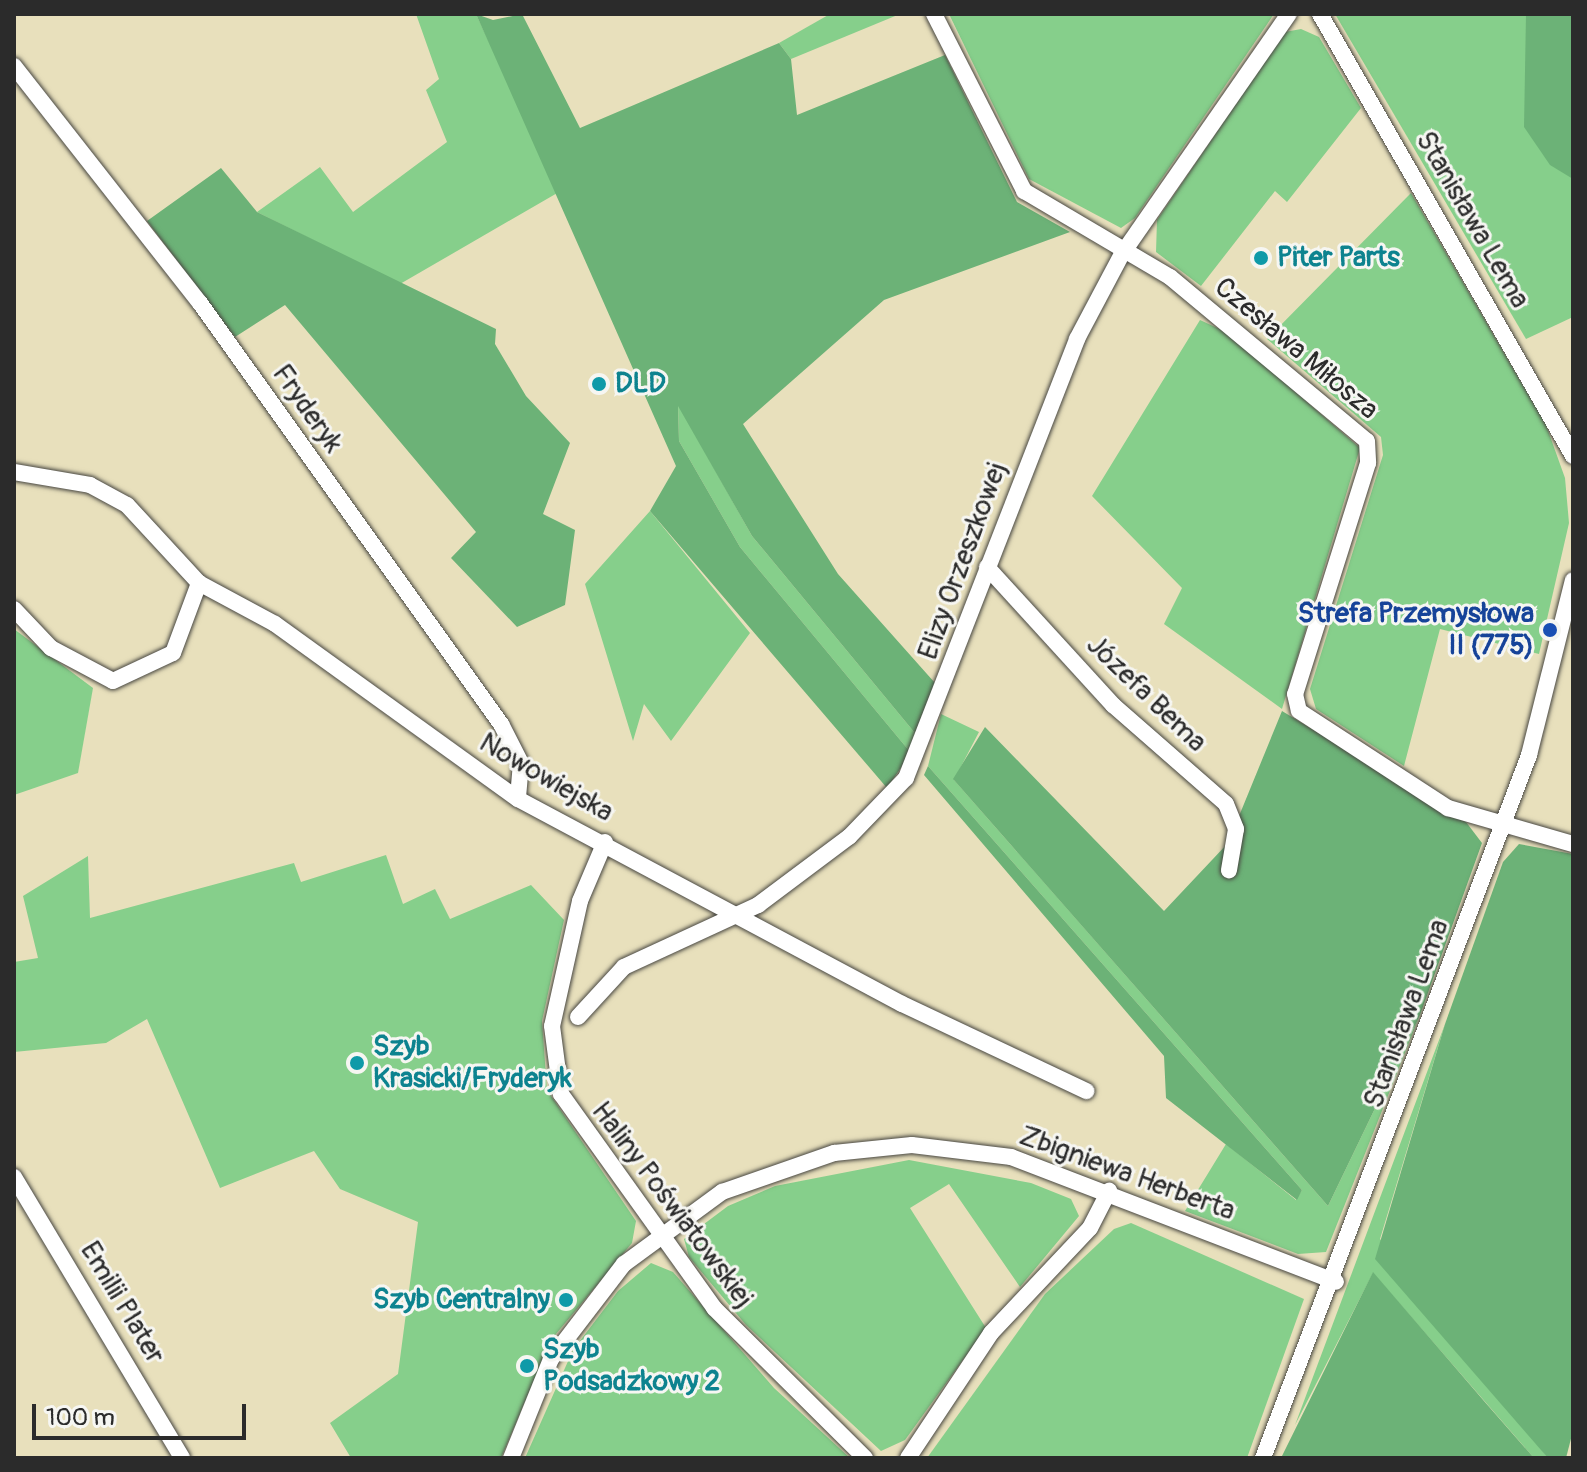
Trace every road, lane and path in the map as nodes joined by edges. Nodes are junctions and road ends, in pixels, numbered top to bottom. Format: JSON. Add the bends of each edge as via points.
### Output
{"nodes":[{"id":1,"x":934,"y":14,"type":"edge"},
{"id":2,"x":1289,"y":14,"type":"edge"},
{"id":3,"x":1320,"y":14,"type":"edge"},
{"id":4,"x":14,"y":66,"type":"edge"},
{"id":5,"x":1126,"y":249,"type":"junction"},
{"id":6,"x":1573,"y":456,"type":"edge"},
{"id":7,"x":14,"y":472,"type":"edge"},
{"id":8,"x":987,"y":567,"type":"junction"},
{"id":9,"x":1573,"y":580,"type":"edge"},
{"id":10,"x":199,"y":583,"type":"junction"},
{"id":11,"x":14,"y":609,"type":"edge"},
{"id":12,"x":518,"y":799,"type":"junction"},
{"id":13,"x":1504,"y":825,"type":"junction"},
{"id":14,"x":605,"y":842,"type":"junction"},
{"id":15,"x":1573,"y":844,"type":"edge"},
{"id":16,"x":1229,"y":870,"type":"dead end"},
{"id":17,"x":740,"y":914,"type":"junction"},
{"id":18,"x":578,"y":1017,"type":"dead end"},
{"id":19,"x":1086,"y":1091,"type":"dead end"},
{"id":20,"x":14,"y":1177,"type":"edge"},
{"id":21,"x":1109,"y":1191,"type":"junction"},
{"id":22,"x":657,"y":1235,"type":"junction"},
{"id":23,"x":1336,"y":1282,"type":"junction"},
{"id":24,"x":182,"y":1458,"type":"edge"},
{"id":25,"x":511,"y":1458,"type":"edge"},
{"id":26,"x":865,"y":1458,"type":"edge"},
{"id":27,"x":908,"y":1458,"type":"edge"},
{"id":28,"x":1263,"y":1458,"type":"edge"}],
"edges":[{"from":1,"to":5,"type":"street","name":"Czesława Miłosza","via":[[1024,191]]},
{"from":2,"to":5,"type":"street","name":"Elizy Orzeszkowej"},
{"from":3,"to":6,"type":"street","name":"Stanisława Lema"},
{"from":4,"to":12,"type":"street","name":"Fryderyk","via":[[200,303],[501,724],[521,763]]},
{"from":5,"to":8,"type":"street","name":"Elizy Orzeszkowej","via":[[1050,396]]},
{"from":5,"to":13,"type":"street","name":"Czesława Miłosza","via":[[1369,446],[1295,705],[1425,796]]},
{"from":7,"to":10,"type":"street","name":"Nowowiejska","via":[[90,485],[127,505]]},
{"from":8,"to":16,"type":"street","name":"Józefa Bema","via":[[1113,705],[1226,804],[1236,829]]},
{"from":8,"to":17,"type":"street","name":"Elizy Orzeszkowej","via":[[906,778],[849,837]]},
{"from":9,"to":13,"type":"street","name":"Stanisława Lema","via":[[1543,714]]},
{"from":10,"to":11,"type":"street","via":[[173,653],[113,681],[51,648]]},
{"from":10,"to":12,"type":"street","name":"Nowowiejska","via":[[275,624]]},
{"from":12,"to":14,"type":"street","name":"Nowowiejska"},
{"from":13,"to":15,"type":"street","name":"Czesława Miłosza"},
{"from":13,"to":23,"type":"street","name":"Stanisława Lema"},
{"from":14,"to":17,"type":"street","name":"Nowowiejska"},
{"from":14,"to":22,"type":"street","name":"Haliny Poświatowskiej","via":[[571,936],[552,1068],[574,1122]]},
{"from":17,"to":18,"type":"street","name":"Elizy Orzeszkowej","via":[[624,967]]},
{"from":17,"to":19,"type":"street","name":"Nowowiejska","via":[[902,1004]]},
{"from":20,"to":24,"type":"street","name":"Emilii Plater"},
{"from":21,"to":22,"type":"street","name":"Zbigniewa Herberta","via":[[992,1153],[873,1148],[758,1176]]},
{"from":21,"to":23,"type":"street","name":"Zbigniewa Herberta"},
{"from":21,"to":27,"type":"street","via":[[1090,1228],[996,1327]]},
{"from":22,"to":25,"type":"street","name":"Zbigniewa Herberta","via":[[575,1321],[535,1389]]},
{"from":22,"to":26,"type":"street","name":"Haliny Poświatowskiej","via":[[753,1352]]},
{"from":23,"to":28,"type":"street","name":"Stanisława Lema"}]}
